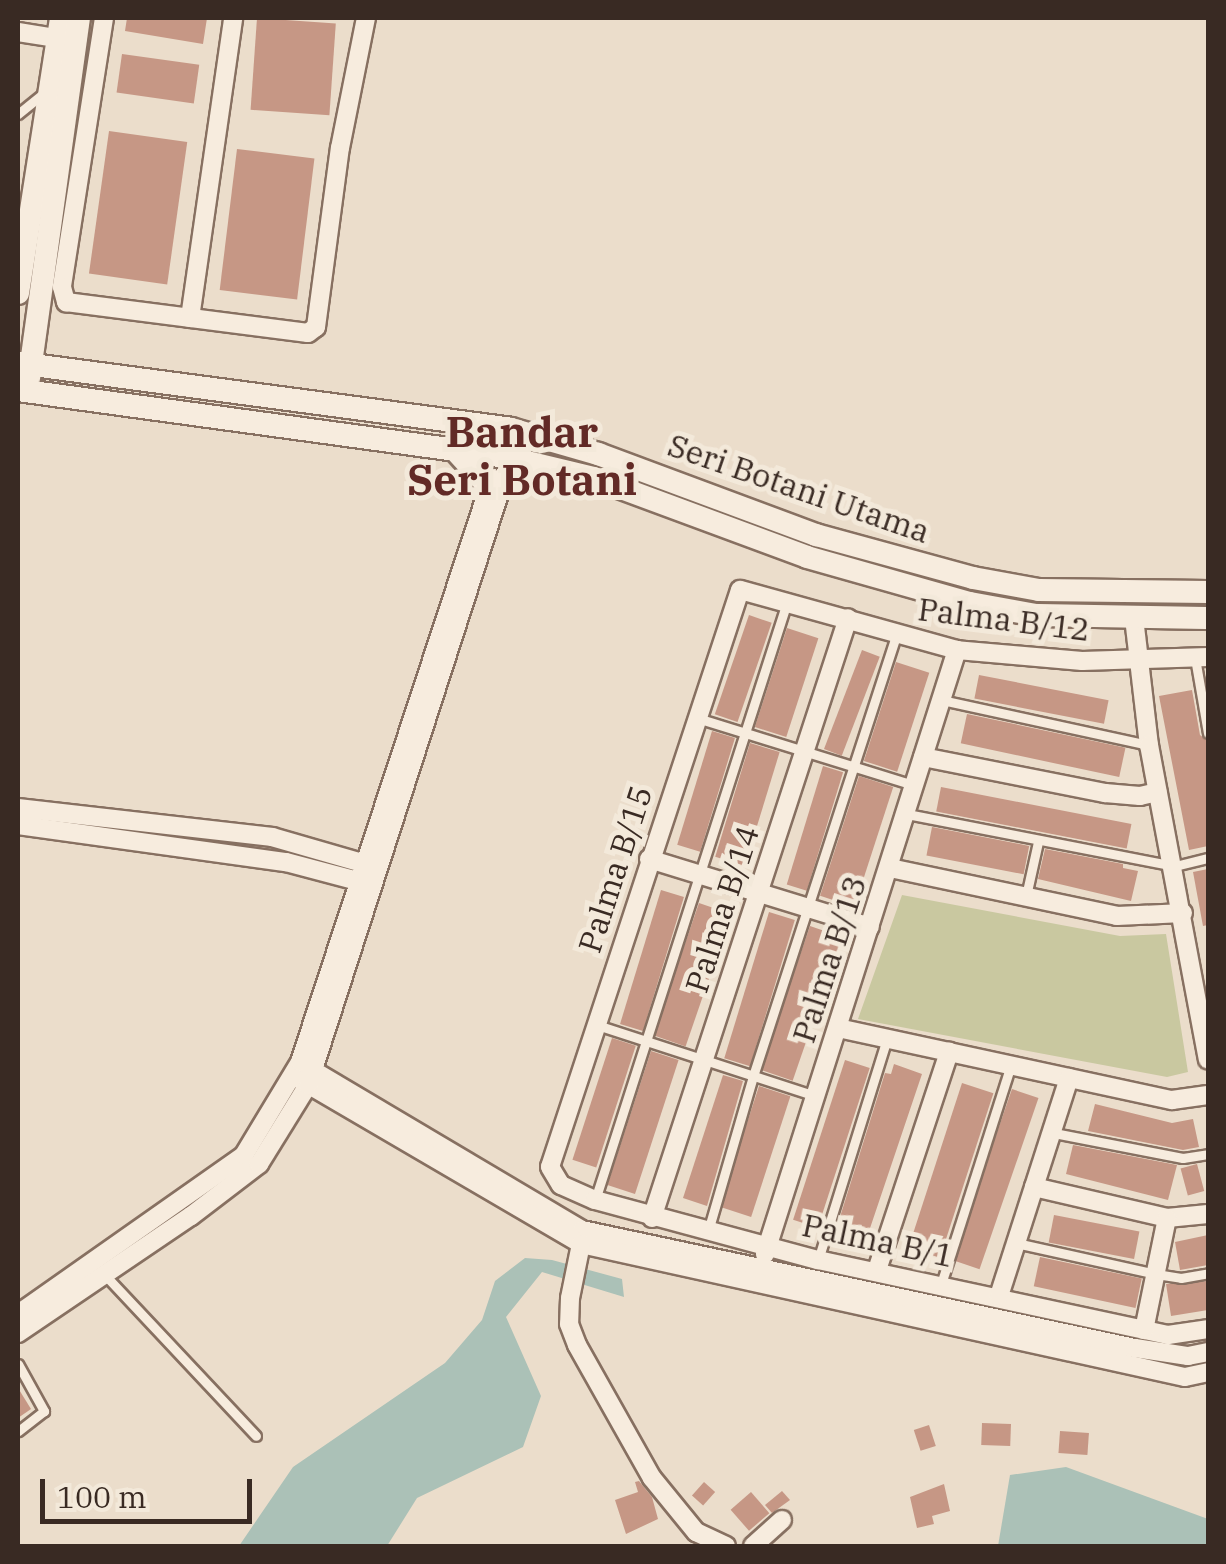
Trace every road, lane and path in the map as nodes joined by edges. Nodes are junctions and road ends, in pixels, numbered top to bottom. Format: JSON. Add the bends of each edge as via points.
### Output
{"nodes":[{"id":1,"x":104,"y":18,"type":"edge"},
{"id":2,"x":233,"y":18,"type":"edge"},
{"id":3,"x":366,"y":18,"type":"edge"},
{"id":4,"x":69,"y":31,"type":"edge"},
{"id":5,"x":18,"y":32,"type":"edge"},
{"id":6,"x":49,"y":90,"type":"junction"},
{"id":7,"x":18,"y":114,"type":"edge"},
{"id":8,"x":24,"y":281,"type":"edge"},
{"id":9,"x":190,"y":318,"type":"junction"},
{"id":10,"x":24,"y":364,"type":"edge"},
{"id":11,"x":22,"y":391,"type":"edge"},
{"id":12,"x":486,"y":425,"type":"junction"},
{"id":13,"x":577,"y":448,"type":"junction"},
{"id":14,"x":453,"y":450,"type":"junction"},
{"id":15,"x":506,"y":456,"type":"junction"},
{"id":16,"x":560,"y":470,"type":"junction"},
{"id":17,"x":497,"y":483,"type":"junction"},
{"id":18,"x":740,"y":590,"type":"joint"},
{"id":19,"x":1208,"y":592,"type":"edge"},
{"id":20,"x":788,"y":600,"type":"junction"},
{"id":21,"x":848,"y":618,"type":"junction"},
{"id":22,"x":1134,"y":618,"type":"junction"},
{"id":23,"x":1208,"y":618,"type":"edge"},
{"id":24,"x":896,"y":635,"type":"junction"},
{"id":25,"x":957,"y":650,"type":"junction"},
{"id":26,"x":1202,"y":658,"type":"edge"},
{"id":27,"x":1137,"y":662,"type":"junction"},
{"id":28,"x":942,"y":700,"type":"junction"},
{"id":29,"x":697,"y":718,"type":"junction"},
{"id":30,"x":1208,"y":733,"type":"edge"},
{"id":31,"x":744,"y":734,"type":"junction"},
{"id":32,"x":1148,"y":744,"type":"junction"},
{"id":33,"x":805,"y":752,"type":"junction"},
{"id":34,"x":923,"y":757,"type":"junction"},
{"id":35,"x":855,"y":767,"type":"junction"},
{"id":36,"x":915,"y":785,"type":"junction"},
{"id":37,"x":1158,"y":792,"type":"junction"},
{"id":38,"x":18,"y":808,"type":"edge"},
{"id":39,"x":907,"y":814,"type":"junction"},
{"id":40,"x":18,"y":825,"type":"edge"},
{"id":41,"x":1038,"y":842,"type":"junction"},
{"id":42,"x":1208,"y":858,"type":"edge"},
{"id":43,"x":650,"y":859,"type":"junction"},
{"id":44,"x":1174,"y":866,"type":"junction"},
{"id":45,"x":890,"y":868,"type":"junction"},
{"id":46,"x":370,"y":875,"type":"junction"},
{"id":47,"x":700,"y":875,"type":"junction"},
{"id":48,"x":759,"y":893,"type":"junction"},
{"id":49,"x":1026,"y":896,"type":"junction"},
{"id":50,"x":808,"y":909,"type":"junction"},
{"id":51,"x":1183,"y":913,"type":"junction"},
{"id":52,"x":870,"y":928,"type":"junction"},
{"id":53,"x":1204,"y":1007,"type":"edge"},
{"id":54,"x":597,"y":1025,"type":"junction"},
{"id":55,"x":838,"y":1028,"type":"junction"},
{"id":56,"x":887,"y":1039,"type":"junction"},
{"id":57,"x":324,"y":1042,"type":"junction"},
{"id":58,"x":646,"y":1042,"type":"junction"},
{"id":59,"x":949,"y":1052,"type":"junction"},
{"id":60,"x":704,"y":1060,"type":"junction"},
{"id":61,"x":1208,"y":1060,"type":"edge"},
{"id":62,"x":1011,"y":1064,"type":"junction"},
{"id":63,"x":303,"y":1073,"type":"junction"},
{"id":64,"x":753,"y":1076,"type":"junction"},
{"id":65,"x":1069,"y":1078,"type":"junction"},
{"id":66,"x":334,"y":1092,"type":"junction"},
{"id":67,"x":1208,"y":1094,"type":"edge"},
{"id":68,"x":816,"y":1096,"type":"junction"},
{"id":69,"x":297,"y":1103,"type":"junction"},
{"id":70,"x":1054,"y":1133,"type":"junction"},
{"id":71,"x":1208,"y":1154,"type":"edge"},
{"id":72,"x":550,"y":1167,"type":"joint"},
{"id":73,"x":1034,"y":1187,"type":"junction"},
{"id":74,"x":596,"y":1200,"type":"junction"},
{"id":75,"x":1208,"y":1214,"type":"edge"},
{"id":76,"x":652,"y":1218,"type":"junction"},
{"id":77,"x":1167,"y":1218,"type":"junction"},
{"id":78,"x":708,"y":1231,"type":"junction"},
{"id":79,"x":1016,"y":1243,"type":"junction"},
{"id":80,"x":766,"y":1247,"type":"junction"},
{"id":81,"x":579,"y":1251,"type":"junction"},
{"id":82,"x":818,"y":1260,"type":"junction"},
{"id":83,"x":877,"y":1270,"type":"junction"},
{"id":84,"x":102,"y":1272,"type":"junction"},
{"id":85,"x":1208,"y":1273,"type":"edge"},
{"id":86,"x":1156,"y":1274,"type":"junction"},
{"id":87,"x":757,"y":1278,"type":"junction"},
{"id":88,"x":941,"y":1284,"type":"junction"},
{"id":89,"x":999,"y":1296,"type":"junction"},
{"id":90,"x":18,"y":1314,"type":"edge"},
{"id":91,"x":1208,"y":1328,"type":"edge"},
{"id":92,"x":1144,"y":1330,"type":"junction"},
{"id":93,"x":18,"y":1333,"type":"edge"},
{"id":94,"x":1208,"y":1352,"type":"edge"},
{"id":95,"x":18,"y":1364,"type":"edge"},
{"id":96,"x":1208,"y":1372,"type":"edge"},
{"id":97,"x":18,"y":1432,"type":"edge"},
{"id":98,"x":256,"y":1436,"type":"dead end"},
{"id":99,"x":782,"y":1520,"type":"dead end"},
{"id":100,"x":726,"y":1546,"type":"edge"},
{"id":101,"x":753,"y":1546,"type":"edge"}],
"edges":[{"from":1,"to":9,"type":"street","via":[[62,287],[66,302]]},
{"from":2,"to":9,"type":"street"},
{"from":3,"to":9,"type":"street","via":[[314,332]]},
{"from":4,"to":5,"type":"street"},
{"from":4,"to":6,"type":"main road"},
{"from":4,"to":8,"type":"main road"},
{"from":6,"to":7,"type":"lane"},
{"from":6,"to":8,"type":"main road"},
{"from":8,"to":10,"type":"main road"},
{"from":10,"to":11,"type":"main road"},
{"from":10,"to":12,"type":"main road","name":"Seri Botani Utama"},
{"from":11,"to":14,"type":"main road","name":"Seri Botani Utama"},
{"from":12,"to":13,"type":"main road","name":"Seri Botani Utama"},
{"from":12,"to":15,"type":"main road"},
{"from":13,"to":15,"type":"main road","via":[[526,446]]},
{"from":13,"to":19,"type":"main road","name":"Seri Botani Utama","via":[[816,535],[974,578],[1039,590]]},
{"from":14,"to":15,"type":"main road","name":"Seri Botani Utama"},
{"from":14,"to":17,"type":"main road"},
{"from":15,"to":16,"type":"main road","name":"Seri Botani Utama"},
{"from":15,"to":17,"type":"street"},
{"from":16,"to":17,"type":"main road"},
{"from":16,"to":22,"type":"main road","name":"Seri Botani Utama","via":[[808,557],[970,603]]},
{"from":17,"to":46,"type":"street"},
{"from":18,"to":20,"type":"street","name":"Palma B/12"},
{"from":18,"to":29,"type":"street","name":"Palma B/15"},
{"from":20,"to":21,"type":"street","name":"Palma B/12"},
{"from":20,"to":31,"type":"lane"},
{"from":21,"to":24,"type":"street","name":"Palma B/12"},
{"from":21,"to":33,"type":"street","name":"Palma B/14"},
{"from":22,"to":23,"type":"main road","name":"Seri Botani Utama"},
{"from":22,"to":27,"type":"street"},
{"from":24,"to":25,"type":"street","name":"Palma B/12"},
{"from":24,"to":35,"type":"lane"},
{"from":25,"to":27,"type":"street","name":"Palma B/12"},
{"from":25,"to":28,"type":"street","name":"Palma B/13"},
{"from":26,"to":27,"type":"street","name":"Palma B/12"},
{"from":26,"to":30,"type":"lane"},
{"from":27,"to":32,"type":"street"},
{"from":28,"to":32,"type":"lane"},
{"from":28,"to":34,"type":"street","name":"Palma B/13"},
{"from":29,"to":31,"type":"lane"},
{"from":29,"to":43,"type":"street","name":"Palma B/15"},
{"from":31,"to":33,"type":"lane"},
{"from":31,"to":47,"type":"lane"},
{"from":32,"to":37,"type":"street"},
{"from":33,"to":35,"type":"lane"},
{"from":33,"to":48,"type":"street","name":"Palma B/14"},
{"from":34,"to":36,"type":"street","name":"Palma B/13"},
{"from":34,"to":37,"type":"street","via":[[1105,793]]},
{"from":35,"to":36,"type":"lane"},
{"from":35,"to":50,"type":"lane"},
{"from":36,"to":39,"type":"street","name":"Palma B/13"},
{"from":37,"to":44,"type":"street"},
{"from":38,"to":46,"type":"street","via":[[272,837]]},
{"from":39,"to":41,"type":"lane"},
{"from":39,"to":45,"type":"street","name":"Palma B/13"},
{"from":40,"to":46,"type":"street"},
{"from":41,"to":44,"type":"lane"},
{"from":41,"to":49,"type":"lane"},
{"from":42,"to":44,"type":"lane"},
{"from":43,"to":47,"type":"street"},
{"from":43,"to":54,"type":"street","name":"Palma B/15"},
{"from":44,"to":51,"type":"street"},
{"from":45,"to":49,"type":"street"},
{"from":45,"to":52,"type":"street","name":"Palma B/13"},
{"from":46,"to":57,"type":"street"},
{"from":46,"to":63,"type":"street"},
{"from":47,"to":48,"type":"street"},
{"from":47,"to":58,"type":"lane"},
{"from":48,"to":50,"type":"street"},
{"from":48,"to":60,"type":"street","name":"Palma B/14"},
{"from":49,"to":51,"type":"street","via":[[1117,916]]},
{"from":50,"to":52,"type":"street"},
{"from":50,"to":64,"type":"lane"},
{"from":51,"to":53,"type":"street"},
{"from":52,"to":55,"type":"street","name":"Palma B/13"},
{"from":53,"to":61,"type":"street"},
{"from":54,"to":58,"type":"lane"},
{"from":54,"to":72,"type":"street","name":"Palma B/15"},
{"from":55,"to":56,"type":"street"},
{"from":55,"to":68,"type":"street","name":"Palma B/13"},
{"from":56,"to":59,"type":"street"},
{"from":56,"to":82,"type":"lane"},
{"from":57,"to":63,"type":"street"},
{"from":57,"to":66,"type":"street"},
{"from":58,"to":60,"type":"lane"},
{"from":58,"to":74,"type":"lane"},
{"from":59,"to":62,"type":"street"},
{"from":59,"to":83,"type":"street"},
{"from":60,"to":64,"type":"lane"},
{"from":60,"to":76,"type":"street","name":"Palma B/14"},
{"from":62,"to":65,"type":"street"},
{"from":62,"to":88,"type":"lane"},
{"from":63,"to":66,"type":"street"},
{"from":63,"to":69,"type":"street"},
{"from":63,"to":90,"type":"street","via":[[244,1156]]},
{"from":64,"to":68,"type":"lane"},
{"from":64,"to":78,"type":"lane"},
{"from":65,"to":67,"type":"street","via":[[1172,1100]]},
{"from":65,"to":70,"type":"street"},
{"from":66,"to":69,"type":"street"},
{"from":66,"to":81,"type":"street"},
{"from":66,"to":87,"type":"street","via":[[582,1230]]},
{"from":68,"to":80,"type":"street","name":"Palma B/13"},
{"from":69,"to":84,"type":"street","via":[[259,1164]]},
{"from":70,"to":71,"type":"lane","via":[[1183,1158]]},
{"from":70,"to":73,"type":"street"},
{"from":72,"to":74,"type":"street","name":"Palma B/1","via":[[562,1185]]},
{"from":73,"to":77,"type":"street"},
{"from":73,"to":79,"type":"street"},
{"from":74,"to":76,"type":"street","name":"Palma B/1"},
{"from":75,"to":77,"type":"street"},
{"from":76,"to":78,"type":"street","name":"Palma B/1"},
{"from":77,"to":86,"type":"street"},
{"from":78,"to":80,"type":"street","name":"Palma B/1"},
{"from":79,"to":86,"type":"lane"},
{"from":79,"to":89,"type":"street"},
{"from":80,"to":82,"type":"street","name":"Palma B/1"},
{"from":80,"to":87,"type":"street","name":"Palma B/13"},
{"from":81,"to":87,"type":"street"},
{"from":81,"to":100,"type":"street","via":[[569,1324],[576,1345],[652,1478],[696,1532]]},
{"from":82,"to":83,"type":"street","name":"Palma B/1"},
{"from":83,"to":88,"type":"street","name":"Palma B/1"},
{"from":84,"to":93,"type":"street"},
{"from":84,"to":98,"type":"lane"},
{"from":85,"to":86,"type":"lane"},
{"from":86,"to":92,"type":"street"},
{"from":87,"to":94,"type":"street","via":[[1135,1348],[1188,1356]]},
{"from":87,"to":96,"type":"street","via":[[1184,1376]]},
{"from":88,"to":89,"type":"street","name":"Palma B/1"},
{"from":89,"to":92,"type":"street","name":"Palma B/1"},
{"from":91,"to":92,"type":"street","name":"Palma B/1","via":[[1168,1335]]},
{"from":95,"to":97,"type":"lane","via":[[44,1411]]},
{"from":99,"to":101,"type":"street"}]}
